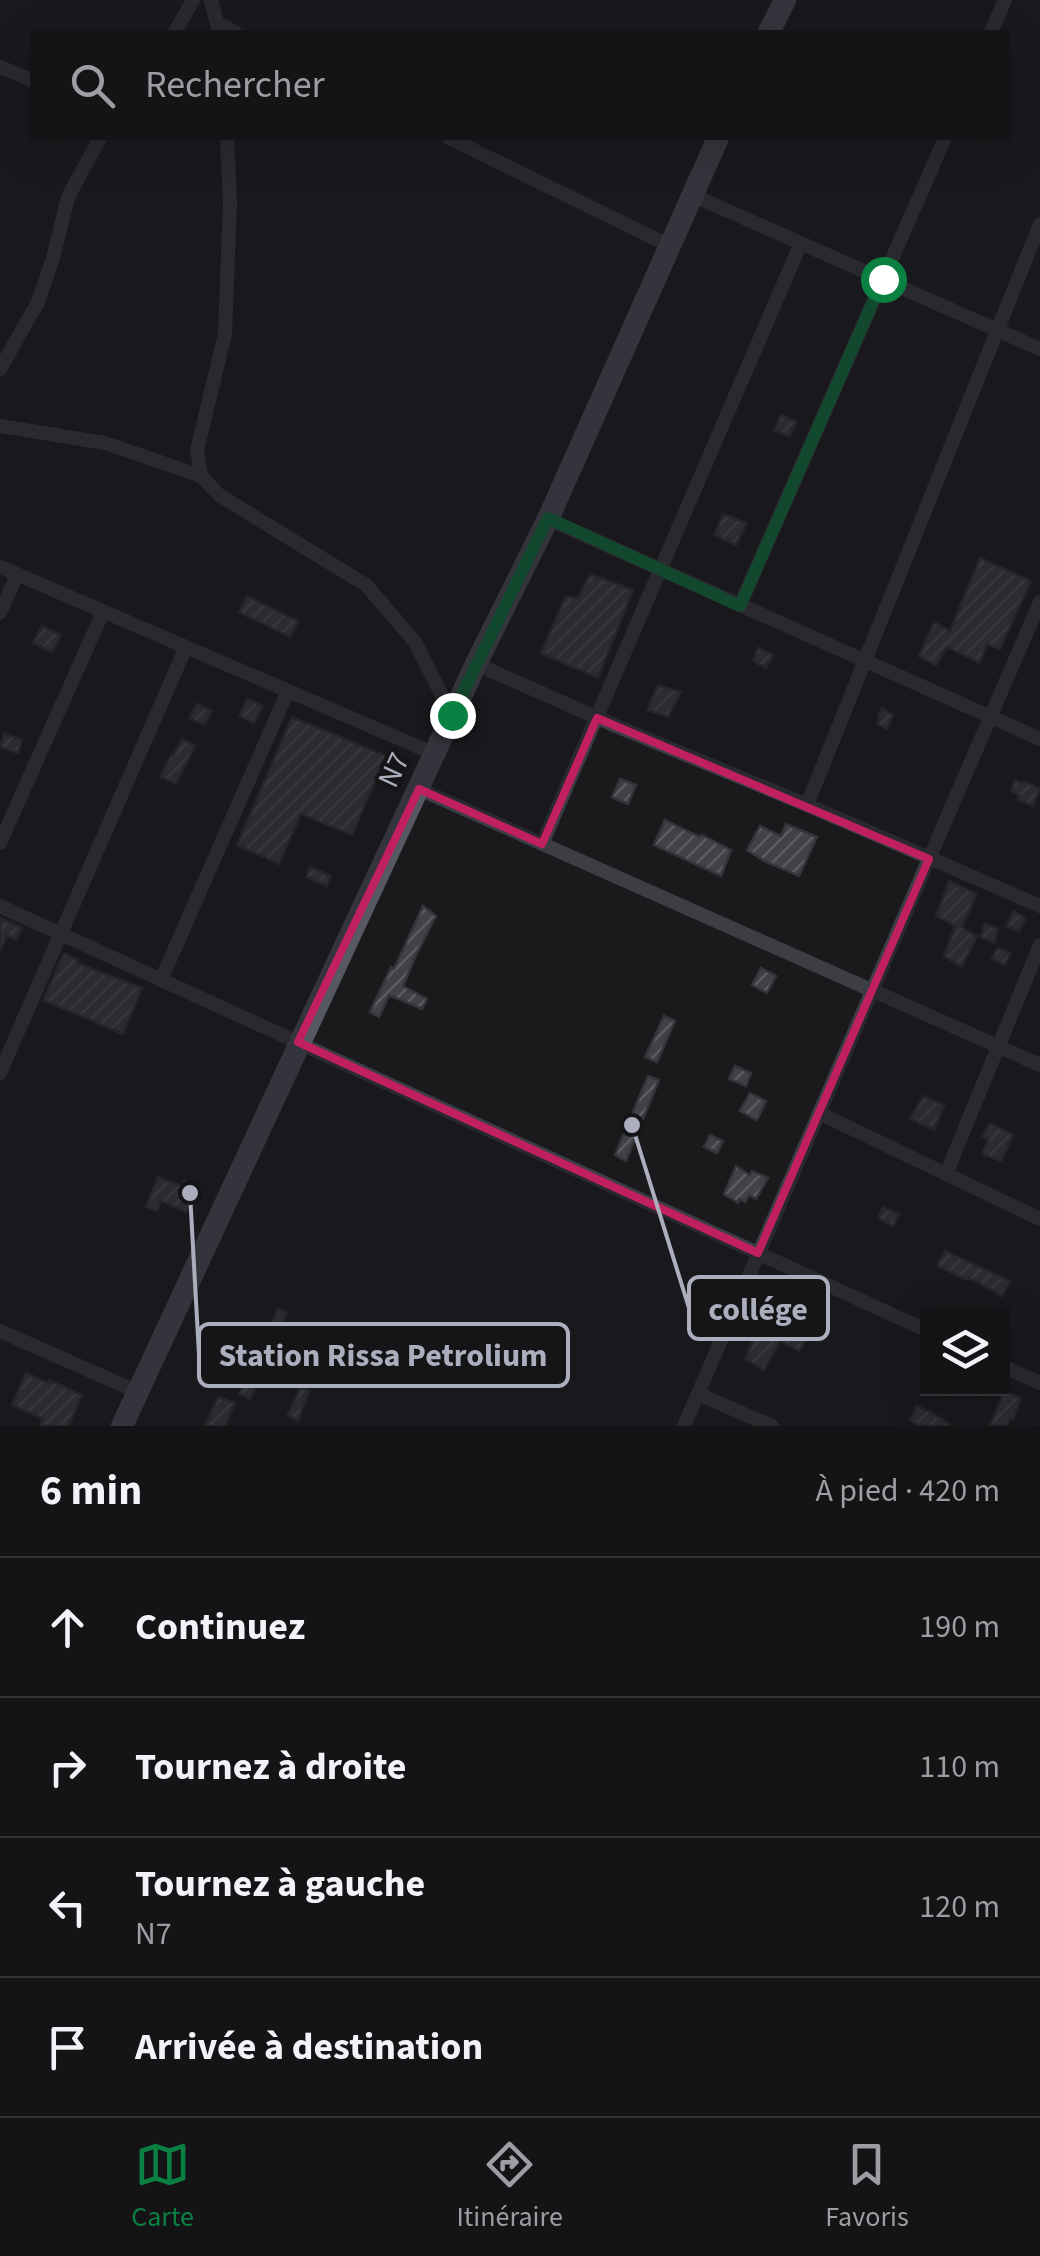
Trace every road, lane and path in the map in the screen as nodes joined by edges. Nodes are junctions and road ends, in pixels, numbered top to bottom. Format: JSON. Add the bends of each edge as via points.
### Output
{"nodes":[{"id":1,"x":193,"y":0,"type":"edge"},
{"id":2,"x":211,"y":0,"type":"edge"},
{"id":3,"x":785,"y":0,"type":"edge"},
{"id":4,"x":1005,"y":0,"type":"edge"},
{"id":5,"x":218,"y":28,"type":"edge"},
{"id":6,"x":176,"y":30,"type":"edge"},
{"id":7,"x":770,"y":30,"type":"edge"},
{"id":8,"x":992,"y":30,"type":"edge"},
{"id":9,"x":0,"y":67,"type":"edge"},
{"id":10,"x":30,"y":79,"type":"edge"},
{"id":11,"x":99,"y":140,"type":"edge"},
{"id":12,"x":227,"y":140,"type":"edge"},
{"id":13,"x":453,"y":140,"type":"edge"},
{"id":14,"x":717,"y":140,"type":"edge"},
{"id":15,"x":944,"y":140,"type":"edge"},
{"id":16,"x":692,"y":195,"type":"junction"},
{"id":17,"x":1040,"y":224,"type":"edge"},
{"id":18,"x":801,"y":243,"type":"junction"},
{"id":19,"x":670,"y":246,"type":"junction"},
{"id":20,"x":883,"y":279,"type":"junction"},
{"id":21,"x":997,"y":330,"type":"junction"},
{"id":22,"x":1040,"y":349,"type":"edge"},
{"id":23,"x":0,"y":369,"type":"edge"},
{"id":24,"x":0,"y":426,"type":"edge"},
{"id":25,"x":201,"y":476,"type":"junction"},
{"id":26,"x":548,"y":518,"type":"junction"},
{"id":27,"x":0,"y":567,"type":"edge"},
{"id":28,"x":660,"y":569,"type":"junction"},
{"id":29,"x":17,"y":574,"type":"junction"},
{"id":30,"x":1040,"y":602,"type":"edge"},
{"id":31,"x":740,"y":606,"type":"junction"},
{"id":32,"x":103,"y":612,"type":"junction"},
{"id":33,"x":0,"y":613,"type":"edge"},
{"id":34,"x":186,"y":647,"type":"junction"},
{"id":35,"x":864,"y":662,"type":"junction"},
{"id":36,"x":476,"y":664,"type":"junction"},
{"id":37,"x":288,"y":690,"type":"junction"},
{"id":38,"x":452,"y":715,"type":"junction"},
{"id":39,"x":990,"y":717,"type":"junction"},
{"id":40,"x":596,"y":718,"type":"junction"},
{"id":41,"x":1040,"y":739,"type":"edge"},
{"id":42,"x":435,"y":754,"type":"junction"},
{"id":43,"x":419,"y":789,"type":"junction"},
{"id":44,"x":806,"y":805,"type":"junction"},
{"id":45,"x":0,"y":843,"type":"edge"},
{"id":46,"x":542,"y":844,"type":"junction"},
{"id":47,"x":929,"y":859,"type":"junction"},
{"id":48,"x":0,"y":906,"type":"edge"},
{"id":49,"x":1040,"y":906,"type":"edge"},
{"id":50,"x":60,"y":934,"type":"junction"},
{"id":51,"x":1040,"y":945,"type":"edge"},
{"id":52,"x":162,"y":980,"type":"junction"},
{"id":53,"x":872,"y":990,"type":"junction"},
{"id":54,"x":298,"y":1042,"type":"junction"},
{"id":55,"x":999,"y":1046,"type":"junction"},
{"id":56,"x":5,"y":1048,"type":"edge"},
{"id":57,"x":1040,"y":1065,"type":"edge"},
{"id":58,"x":0,"y":1073,"type":"edge"},
{"id":59,"x":819,"y":1113,"type":"junction"},
{"id":60,"x":946,"y":1174,"type":"junction"},
{"id":61,"x":1040,"y":1218,"type":"edge"},
{"id":62,"x":758,"y":1254,"type":"junction"},
{"id":63,"x":920,"y":1328,"type":"edge"},
{"id":64,"x":0,"y":1332,"type":"edge"},
{"id":65,"x":1010,"y":1370,"type":"edge"},
{"id":66,"x":1040,"y":1383,"type":"edge"},
{"id":67,"x":138,"y":1392,"type":"junction"},
{"id":68,"x":698,"y":1394,"type":"junction"},
{"id":69,"x":122,"y":1426,"type":"edge"},
{"id":70,"x":684,"y":1426,"type":"edge"},
{"id":71,"x":772,"y":1426,"type":"edge"}],
"edges":[{"from":1,"to":6,"type":"street"},
{"from":2,"to":5,"type":"street"},
{"from":3,"to":7,"type":"main road"},
{"from":4,"to":8,"type":"street"},
{"from":9,"to":10,"type":"street"},
{"from":11,"to":23,"type":"street","via":[[68,197],[38,302]]},
{"from":12,"to":25,"type":"street","via":[[225,334],[198,450]]},
{"from":13,"to":19,"type":"street"},
{"from":14,"to":16,"type":"main road","name":"N7"},
{"from":15,"to":20,"type":"street"},
{"from":16,"to":18,"type":"street"},
{"from":16,"to":19,"type":"main road","name":"N7"},
{"from":17,"to":21,"type":"street"},
{"from":18,"to":20,"type":"street"},
{"from":18,"to":28,"type":"street"},
{"from":19,"to":26,"type":"main road","name":"N7"},
{"from":20,"to":21,"type":"street"},
{"from":20,"to":31,"type":"street"},
{"from":21,"to":22,"type":"street"},
{"from":21,"to":35,"type":"street"},
{"from":24,"to":25,"type":"street","via":[[106,443]]},
{"from":25,"to":38,"type":"street","via":[[366,585],[416,642]]},
{"from":26,"to":28,"type":"street"},
{"from":26,"to":36,"type":"main road","name":"N7"},
{"from":27,"to":29,"type":"street"},
{"from":28,"to":31,"type":"street"},
{"from":28,"to":40,"type":"street"},
{"from":29,"to":32,"type":"street"},
{"from":29,"to":33,"type":"street"},
{"from":30,"to":39,"type":"street"},
{"from":31,"to":35,"type":"street"},
{"from":32,"to":34,"type":"street"},
{"from":32,"to":45,"type":"street"},
{"from":34,"to":37,"type":"street"},
{"from":34,"to":50,"type":"street"},
{"from":35,"to":39,"type":"street"},
{"from":35,"to":44,"type":"street"},
{"from":36,"to":38,"type":"main road","name":"N7"},
{"from":36,"to":40,"type":"street"},
{"from":37,"to":42,"type":"street"},
{"from":37,"to":52,"type":"street"},
{"from":38,"to":42,"type":"main road","name":"N7"},
{"from":39,"to":41,"type":"street"},
{"from":39,"to":47,"type":"street"},
{"from":40,"to":44,"type":"street"},
{"from":40,"to":46,"type":"street"},
{"from":42,"to":43,"type":"main road","name":"N7"},
{"from":43,"to":46,"type":"street"},
{"from":43,"to":54,"type":"main road","name":"N7"},
{"from":44,"to":47,"type":"street"},
{"from":46,"to":53,"type":"street"},
{"from":47,"to":49,"type":"street"},
{"from":47,"to":53,"type":"street"},
{"from":48,"to":50,"type":"street"},
{"from":50,"to":52,"type":"street"},
{"from":50,"to":56,"type":"street"},
{"from":51,"to":55,"type":"street"},
{"from":52,"to":54,"type":"street"},
{"from":53,"to":55,"type":"street"},
{"from":53,"to":59,"type":"street"},
{"from":54,"to":62,"type":"street"},
{"from":54,"to":67,"type":"main road","name":"N7"},
{"from":55,"to":57,"type":"street"},
{"from":55,"to":60,"type":"street"},
{"from":56,"to":58,"type":"street"},
{"from":59,"to":60,"type":"street"},
{"from":59,"to":62,"type":"street"},
{"from":60,"to":61,"type":"street"},
{"from":62,"to":63,"type":"street"},
{"from":62,"to":68,"type":"street"},
{"from":64,"to":67,"type":"street"},
{"from":65,"to":66,"type":"street"},
{"from":67,"to":69,"type":"main road","name":"N7"},
{"from":68,"to":70,"type":"street"},
{"from":68,"to":71,"type":"street"}]}
